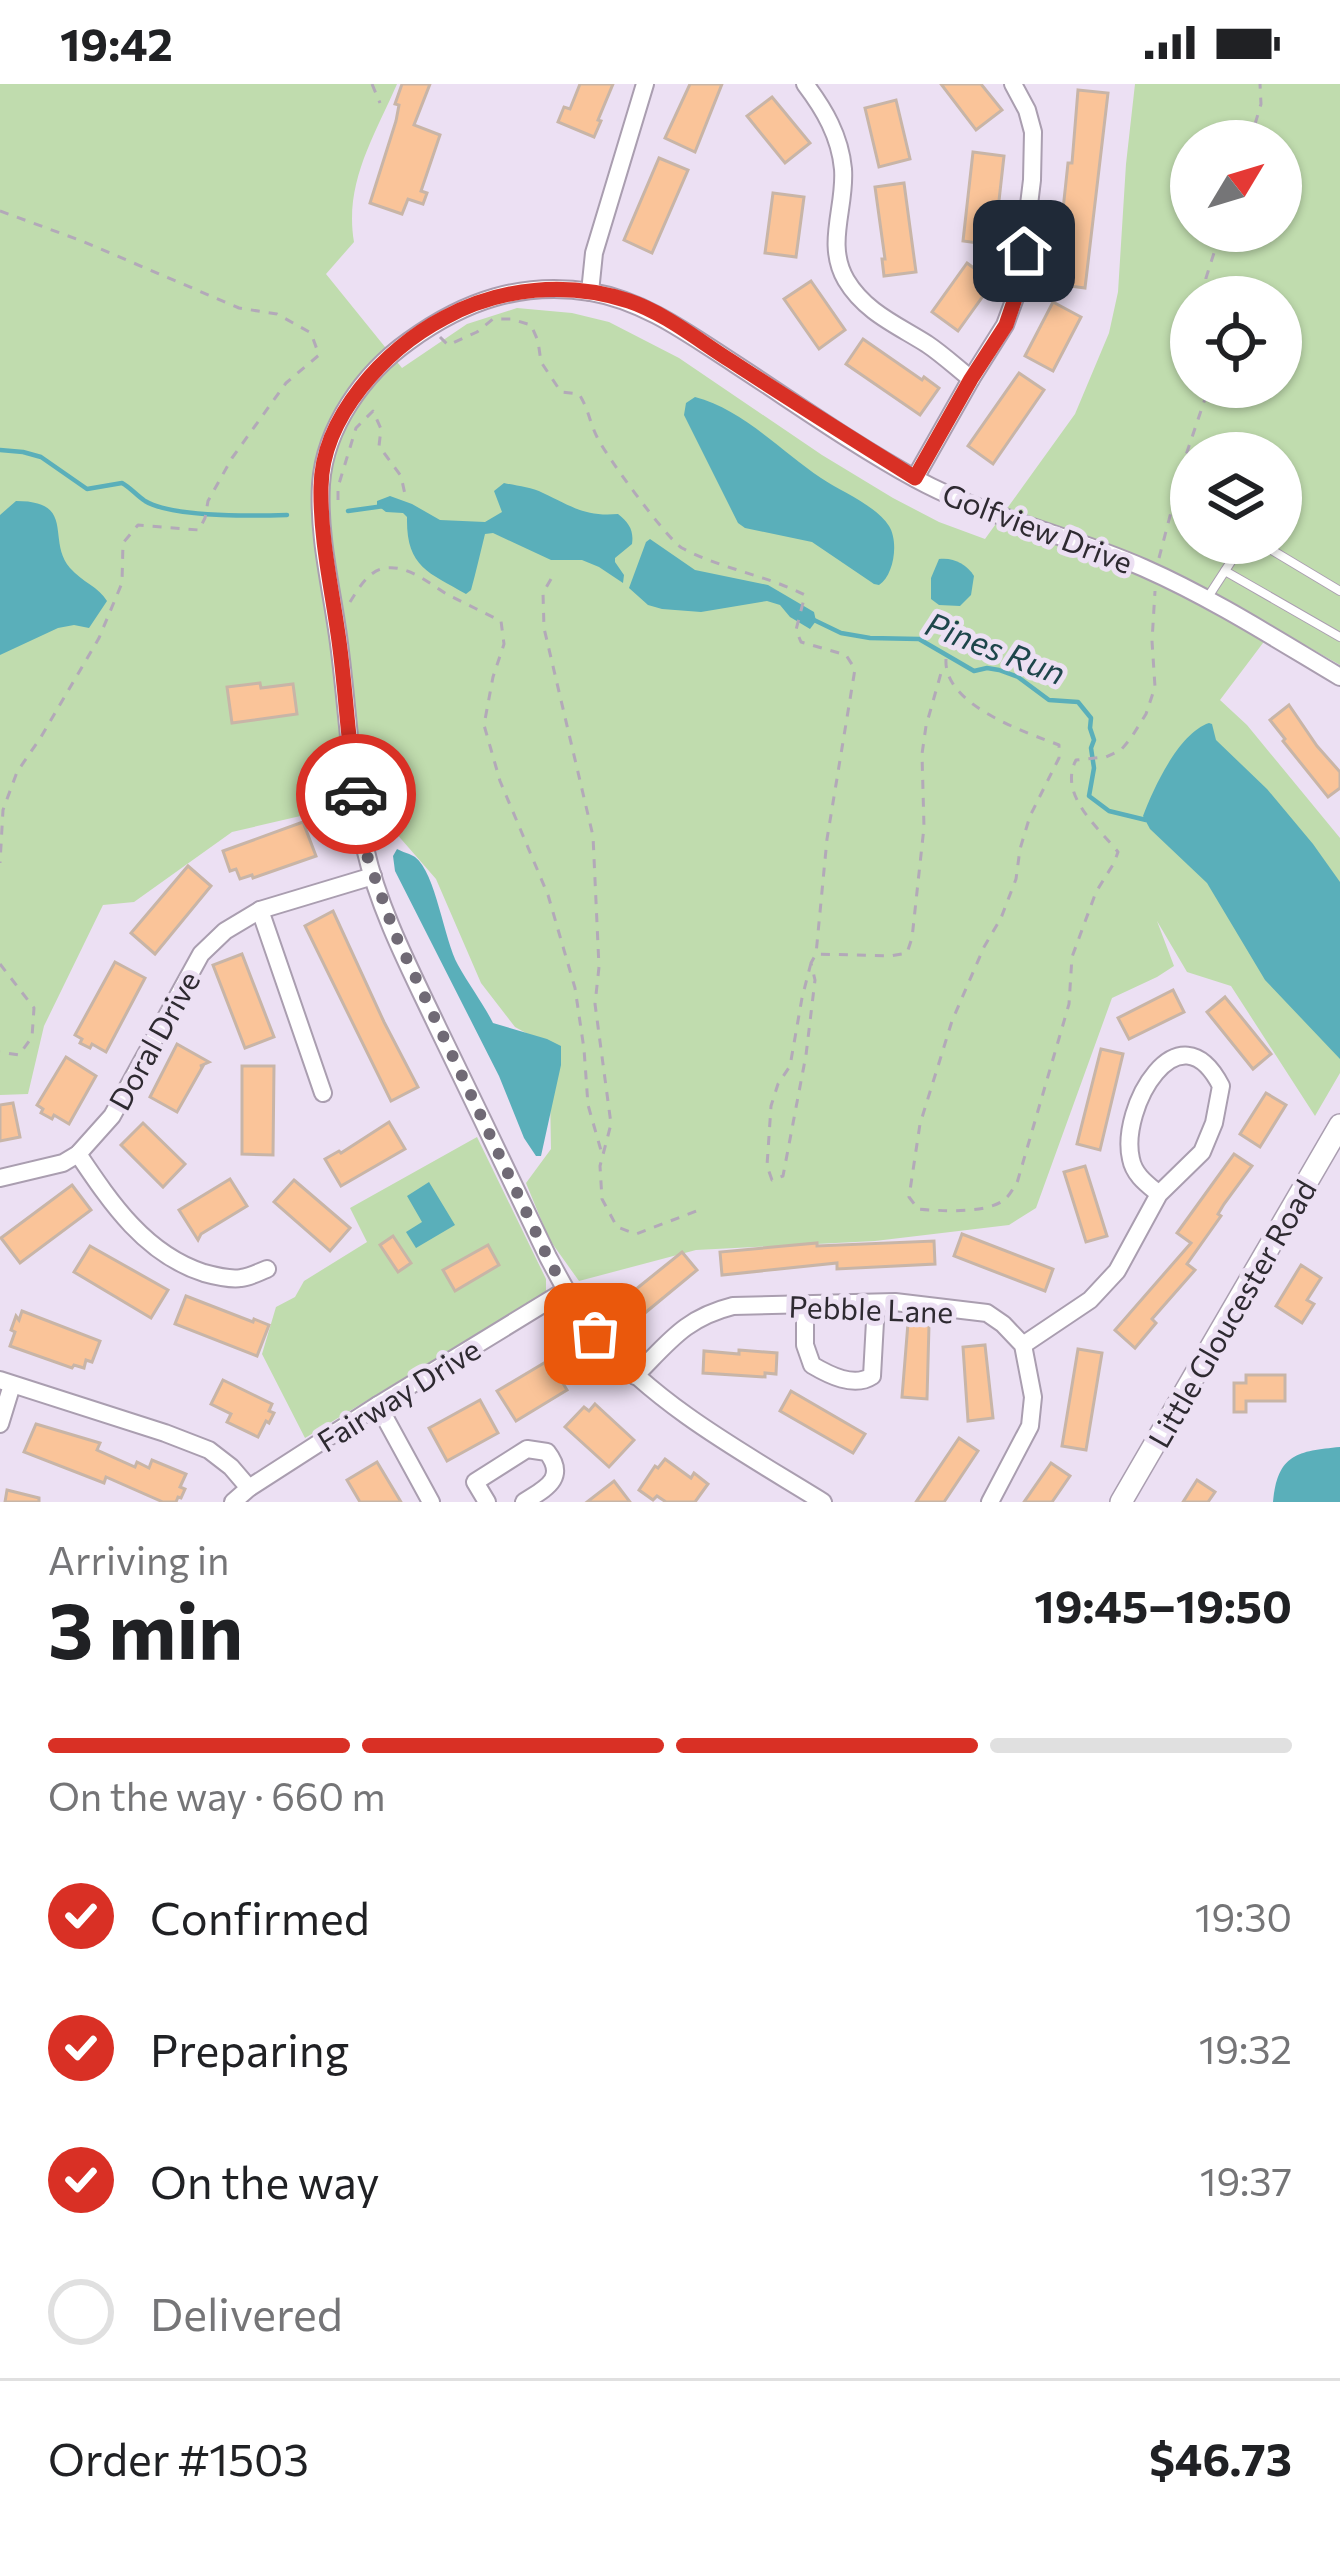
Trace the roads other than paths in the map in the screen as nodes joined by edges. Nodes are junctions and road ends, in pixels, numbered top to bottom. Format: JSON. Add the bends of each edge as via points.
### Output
{"nodes":[{"id":1,"x":645,"y":84,"type":"edge"},
{"id":2,"x":805,"y":84,"type":"edge"},
{"id":3,"x":1013,"y":84,"type":"edge"},
{"id":4,"x":590,"y":292,"type":"junction"},
{"id":5,"x":971,"y":379,"type":"junction"},
{"id":6,"x":915,"y":478,"type":"junction"},
{"id":7,"x":1230,"y":564,"type":"edge"},
{"id":8,"x":1295,"y":564,"type":"edge"},
{"id":9,"x":1225,"y":571,"type":"junction"},
{"id":10,"x":1340,"y":591,"type":"edge"},
{"id":11,"x":1206,"y":600,"type":"junction"},
{"id":12,"x":1340,"y":637,"type":"edge"},
{"id":13,"x":1340,"y":677,"type":"edge"},
{"id":14,"x":373,"y":876,"type":"junction"},
{"id":15,"x":260,"y":910,"type":"junction"},
{"id":16,"x":323,"y":1093,"type":"dead end"},
{"id":17,"x":1340,"y":1125,"type":"edge"},
{"id":18,"x":78,"y":1154,"type":"junction"},
{"id":19,"x":0,"y":1178,"type":"edge"},
{"id":20,"x":1159,"y":1194,"type":"junction"},
{"id":21,"x":268,"y":1269,"type":"dead end"},
{"id":22,"x":566,"y":1291,"type":"junction"},
{"id":23,"x":876,"y":1303,"type":"junction"},
{"id":24,"x":805,"y":1304,"type":"junction"},
{"id":25,"x":1023,"y":1345,"type":"junction"},
{"id":26,"x":635,"y":1376,"type":"junction"},
{"id":27,"x":6,"y":1383,"type":"edge"},
{"id":28,"x":378,"y":1405,"type":"junction"},
{"id":29,"x":0,"y":1424,"type":"edge"},
{"id":30,"x":249,"y":1488,"type":"junction"},
{"id":31,"x":233,"y":1502,"type":"edge"},
{"id":32,"x":431,"y":1502,"type":"edge"},
{"id":33,"x":487,"y":1502,"type":"edge"},
{"id":34,"x":524,"y":1502,"type":"edge"},
{"id":35,"x":823,"y":1502,"type":"edge"},
{"id":36,"x":990,"y":1502,"type":"edge"},
{"id":37,"x":1121,"y":1502,"type":"edge"}],
"edges":[{"from":1,"to":4,"type":"street","via":[[594,253]]},
{"from":2,"to":5,"type":"street","via":[[836,135],[843,166],[836,225],[844,275],[879,316]]},
{"from":3,"to":5,"type":"street","via":[[1033,132],[1019,287],[1006,325]]},
{"from":4,"to":6,"type":"street","name":"Golfview Drive","via":[[632,302],[679,328]]},
{"from":4,"to":14,"type":"street","name":"Golfview Drive","via":[[521,291],[473,303],[429,327],[365,381],[329,446],[322,532]]},
{"from":5,"to":6,"type":"street"},
{"from":6,"to":11,"type":"street","name":"Golfview Drive","via":[[1143,567]]},
{"from":7,"to":9,"type":"lane"},
{"from":8,"to":10,"type":"lane"},
{"from":9,"to":11,"type":"lane"},
{"from":9,"to":12,"type":"lane"},
{"from":11,"to":13,"type":"street","name":"Golfview Drive"},
{"from":14,"to":15,"type":"street","name":"Doral Drive"},
{"from":14,"to":22,"type":"street","name":"Golfview Drive"},
{"from":15,"to":16,"type":"street"},
{"from":15,"to":18,"type":"street","name":"Doral Drive","via":[[201,955],[112,1116]]},
{"from":17,"to":37,"type":"street","name":"Little Gloucester Road"},
{"from":18,"to":19,"type":"street"},
{"from":18,"to":21,"type":"street","via":[[158,1251],[212,1275],[238,1279]]},
{"from":20,"to":20,"type":"street","via":[[1202,1152],[1214,1123],[1221,1086],[1205,1063],[1187,1055],[1158,1068],[1132,1122],[1131,1163]]},
{"from":20,"to":25,"type":"street","via":[[1117,1271],[1090,1300]]},
{"from":22,"to":26,"type":"street","name":"Golfview Drive"},
{"from":22,"to":28,"type":"street","name":"Fairway Drive"},
{"from":23,"to":24,"type":"street","name":"Pebble Lane"},
{"from":23,"to":24,"type":"street","via":[[872,1376],[861,1382],[812,1365]]},
{"from":23,"to":25,"type":"street","name":"Pebble Lane","via":[[987,1313]]},
{"from":24,"to":26,"type":"street","name":"Pebble Lane","via":[[707,1312]]},
{"from":25,"to":36,"type":"street","via":[[1030,1426]]},
{"from":26,"to":35,"type":"street","name":"Golfview Drive"},
{"from":27,"to":29,"type":"street"},
{"from":27,"to":30,"type":"street","via":[[208,1450]]},
{"from":28,"to":30,"type":"street","name":"Fairway Drive"},
{"from":28,"to":32,"type":"street"},
{"from":30,"to":31,"type":"street","name":"Fairway Drive"},
{"from":33,"to":34,"type":"street","via":[[475,1482],[527,1450],[547,1452],[552,1484]]}]}
